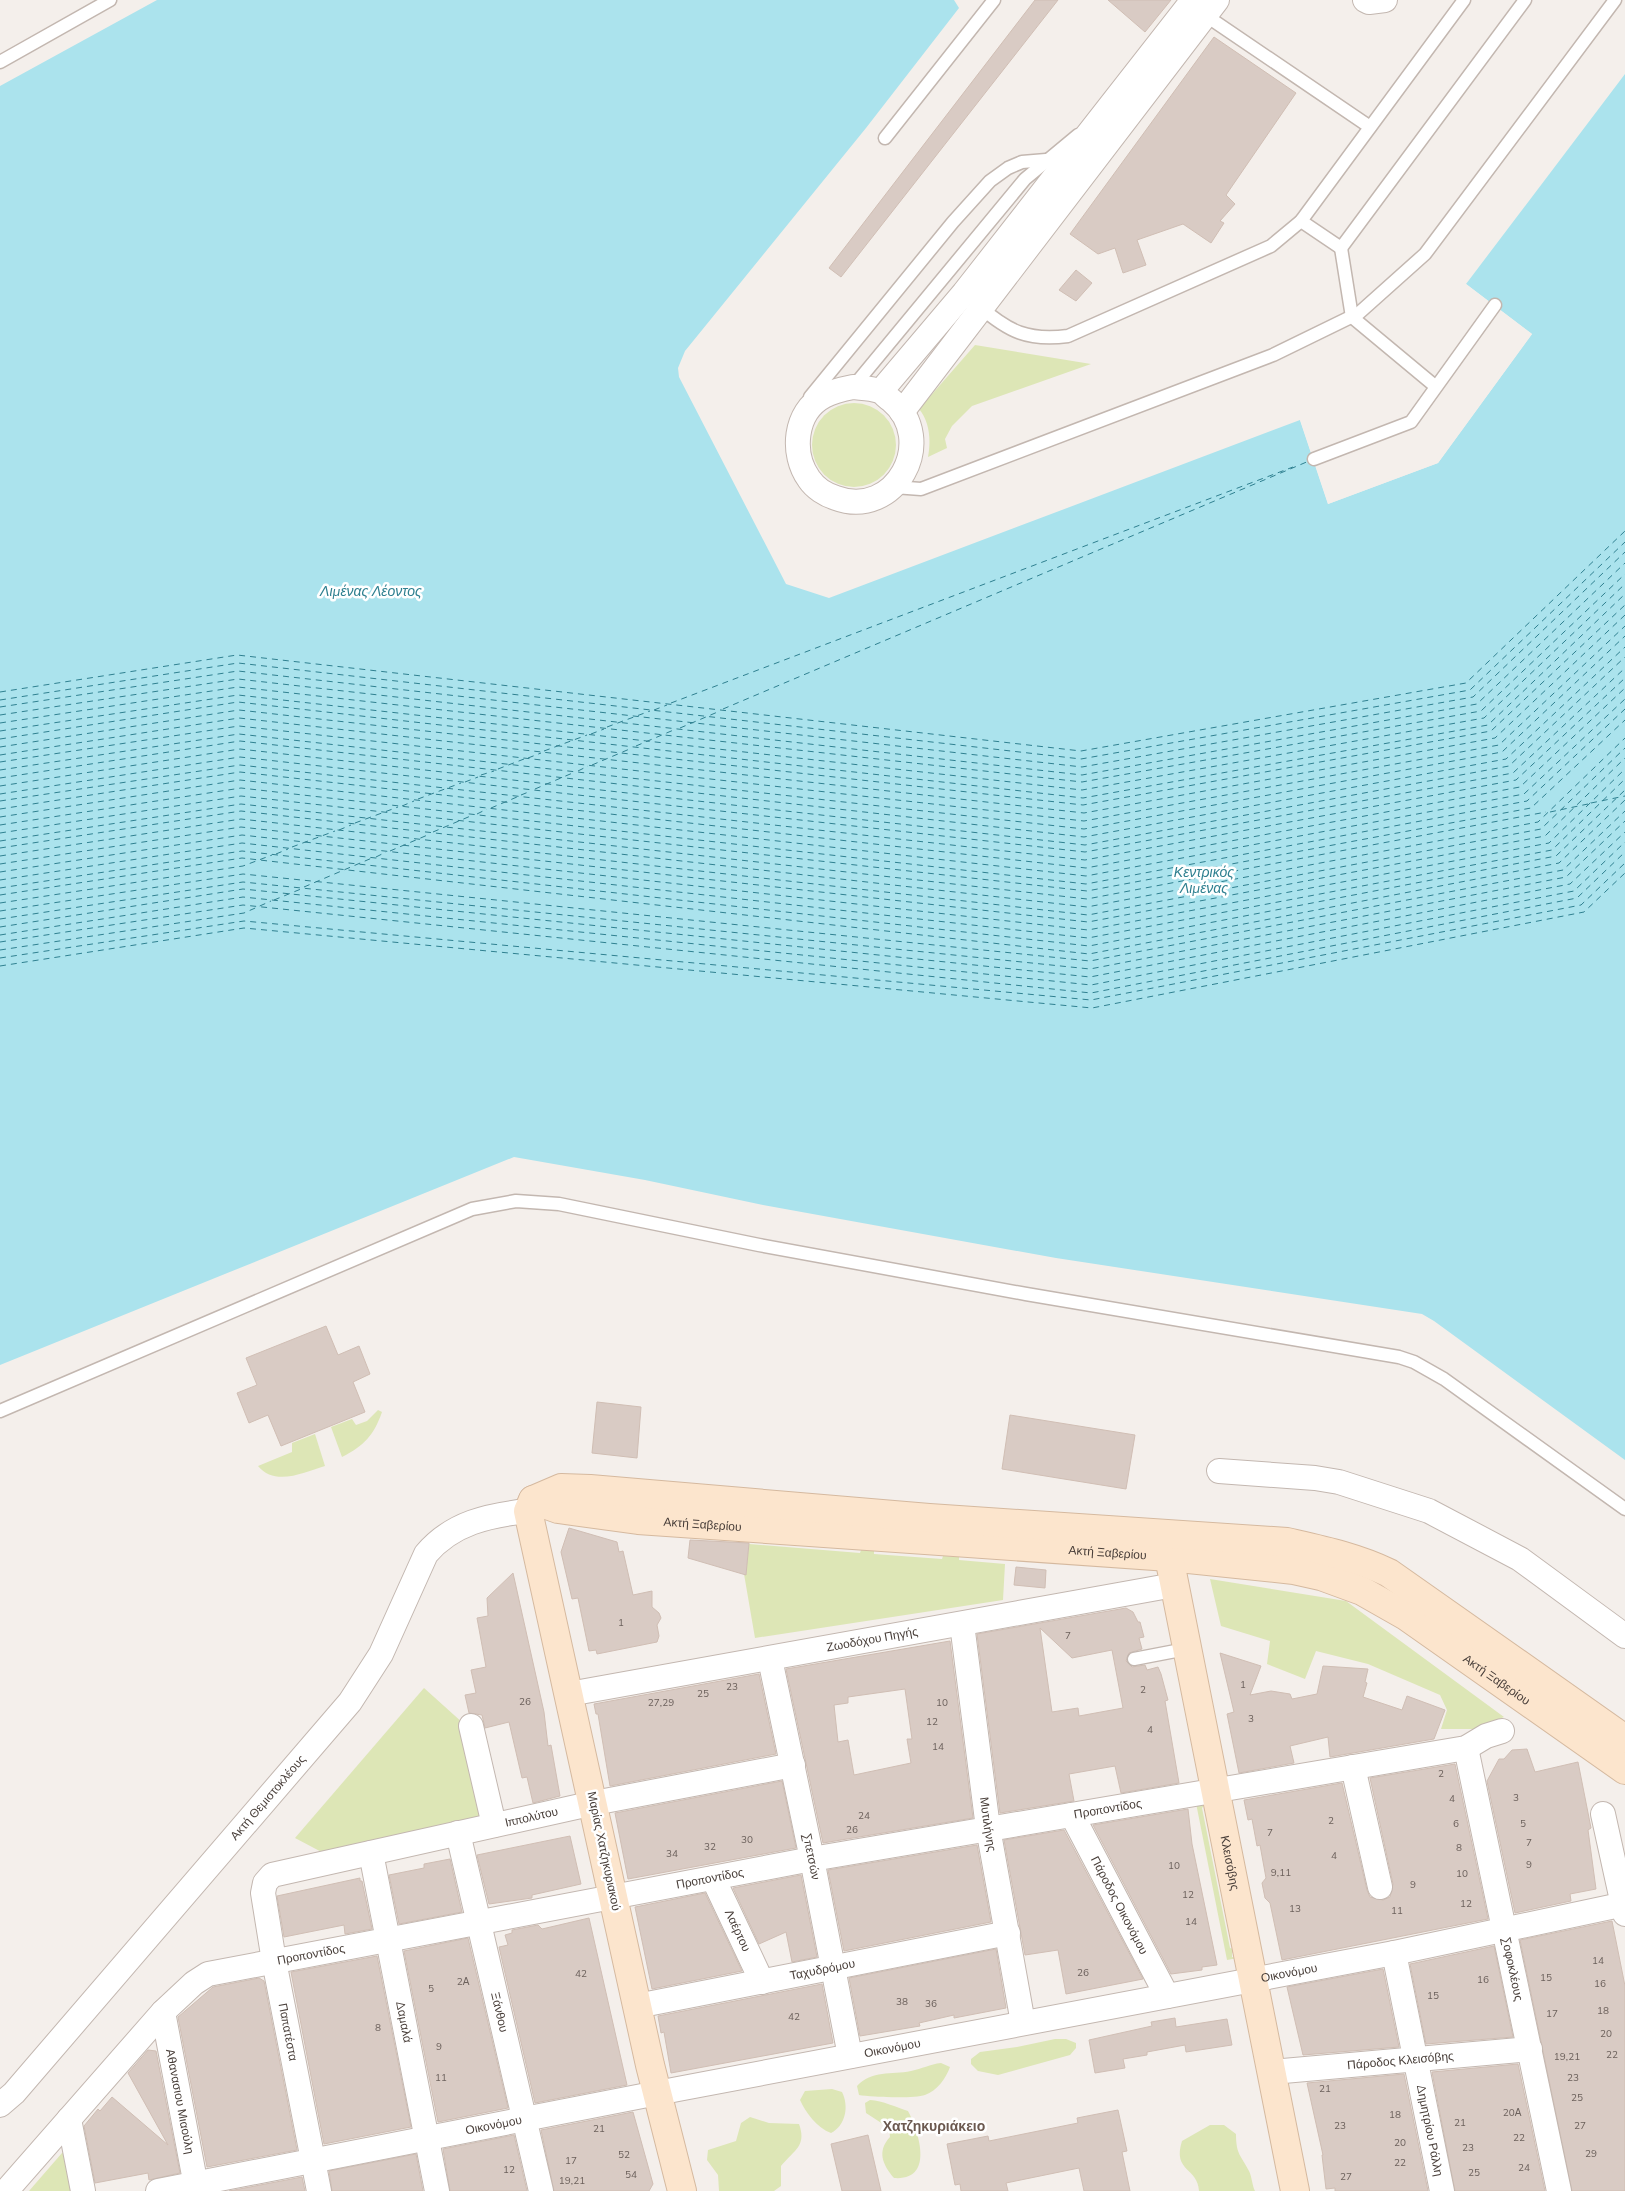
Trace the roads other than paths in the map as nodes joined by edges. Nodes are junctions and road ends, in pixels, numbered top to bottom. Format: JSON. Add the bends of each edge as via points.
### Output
{"nodes":[{"id":1,"x":110,"y":0,"type":"edge"},
{"id":2,"x":994,"y":0,"type":"edge"},
{"id":3,"x":1366,"y":0,"type":"edge"},
{"id":4,"x":1386,"y":0,"type":"edge"},
{"id":5,"x":1464,"y":0,"type":"edge"},
{"id":6,"x":1525,"y":0,"type":"edge"},
{"id":7,"x":1615,"y":0,"type":"edge"},
{"id":8,"x":1205,"y":5,"type":"edge"},
{"id":9,"x":0,"y":62,"type":"edge"},
{"id":10,"x":1100,"y":118,"type":"junction"},
{"id":11,"x":1370,"y":127,"type":"junction"},
{"id":12,"x":885,"y":138,"type":"dead end"},
{"id":13,"x":1046,"y":160,"type":"junction"},
{"id":14,"x":1301,"y":221,"type":"junction"},
{"id":15,"x":1341,"y":248,"type":"junction"},
{"id":16,"x":964,"y":293,"type":"junction"},
{"id":17,"x":1495,"y":305,"type":"dead end"},
{"id":18,"x":982,"y":308,"type":"junction"},
{"id":19,"x":1352,"y":317,"type":"junction"},
{"id":20,"x":1435,"y":386,"type":"junction"},
{"id":21,"x":853,"y":387,"type":"junction"},
{"id":22,"x":881,"y":391,"type":"junction"},
{"id":23,"x":902,"y":412,"type":"junction"},
{"id":24,"x":799,"y":431,"type":"junction"},
{"id":25,"x":1314,"y":458,"type":"dead end"},
{"id":26,"x":894,"y":487,"type":"junction"},
{"id":27,"x":0,"y":1411,"type":"edge"},
{"id":28,"x":1219,"y":1472,"type":"dead end"},
{"id":29,"x":531,"y":1505,"type":"junction"},
{"id":30,"x":1625,"y":1509,"type":"edge"},
{"id":31,"x":1168,"y":1546,"type":"junction"},
{"id":32,"x":1174,"y":1585,"type":"junction"},
{"id":33,"x":962,"y":1624,"type":"junction"},
{"id":34,"x":1625,"y":1636,"type":"edge"},
{"id":35,"x":1187,"y":1653,"type":"junction"},
{"id":36,"x":770,"y":1659,"type":"junction"},
{"id":37,"x":1136,"y":1664,"type":"dead end"},
{"id":38,"x":569,"y":1694,"type":"junction"},
{"id":39,"x":471,"y":1726,"type":"dead end"},
{"id":40,"x":1502,"y":1730,"type":"dead end"},
{"id":41,"x":1625,"y":1739,"type":"edge"},
{"id":42,"x":1466,"y":1748,"type":"junction"},
{"id":43,"x":793,"y":1765,"type":"junction"},
{"id":44,"x":1352,"y":1767,"type":"junction"},
{"id":45,"x":1625,"y":1770,"type":"edge"},
{"id":46,"x":1214,"y":1791,"type":"junction"},
{"id":47,"x":594,"y":1804,"type":"junction"},
{"id":48,"x":1603,"y":1814,"type":"dead end"},
{"id":49,"x":1072,"y":1815,"type":"junction"},
{"id":50,"x":494,"y":1825,"type":"junction"},
{"id":51,"x":988,"y":1828,"type":"junction"},
{"id":52,"x":458,"y":1833,"type":"junction"},
{"id":53,"x":371,"y":1853,"type":"junction"},
{"id":54,"x":812,"y":1859,"type":"junction"},
{"id":55,"x":272,"y":1875,"type":"joint"},
{"id":56,"x":713,"y":1878,"type":"junction"},
{"id":57,"x":1380,"y":1887,"type":"dead end"},
{"id":58,"x":614,"y":1896,"type":"junction"},
{"id":59,"x":1624,"y":1907,"type":"edge"},
{"id":60,"x":478,"y":1923,"type":"junction"},
{"id":61,"x":1505,"y":1930,"type":"junction"},
{"id":62,"x":1008,"y":1933,"type":"junction"},
{"id":63,"x":389,"y":1940,"type":"junction"},
{"id":64,"x":1394,"y":1953,"type":"junction"},
{"id":65,"x":274,"y":1962,"type":"junction"},
{"id":66,"x":832,"y":1967,"type":"junction"},
{"id":67,"x":1252,"y":1980,"type":"junction"},
{"id":68,"x":762,"y":1982,"type":"junction"},
{"id":69,"x":1167,"y":1996,"type":"junction"},
{"id":70,"x":637,"y":2006,"type":"junction"},
{"id":71,"x":162,"y":2012,"type":"junction"},
{"id":72,"x":1023,"y":2023,"type":"junction"},
{"id":73,"x":1530,"y":2049,"type":"junction"},
{"id":74,"x":850,"y":2056,"type":"junction"},
{"id":75,"x":1415,"y":2060,"type":"junction"},
{"id":76,"x":1272,"y":2072,"type":"junction"},
{"id":77,"x":657,"y":2093,"type":"junction"},
{"id":78,"x":0,"y":2105,"type":"edge"},
{"id":79,"x":69,"y":2120,"type":"junction"},
{"id":80,"x":524,"y":2120,"type":"junction"},
{"id":81,"x":427,"y":2139,"type":"junction"},
{"id":82,"x":313,"y":2161,"type":"junction"},
{"id":83,"x":196,"y":2187,"type":"edge"},
{"id":84,"x":6,"y":2191,"type":"edge"},
{"id":85,"x":83,"y":2191,"type":"edge"},
{"id":86,"x":158,"y":2191,"type":"edge"},
{"id":87,"x":319,"y":2191,"type":"edge"},
{"id":88,"x":437,"y":2191,"type":"edge"},
{"id":89,"x":541,"y":2191,"type":"edge"},
{"id":90,"x":682,"y":2191,"type":"edge"},
{"id":91,"x":1296,"y":2191,"type":"edge"},
{"id":92,"x":1442,"y":2191,"type":"edge"},
{"id":93,"x":1559,"y":2191,"type":"edge"}],
"edges":[{"from":1,"to":9,"type":"lane"},
{"from":2,"to":12,"type":"lane"},
{"from":3,"to":4,"type":"street"},
{"from":5,"to":11,"type":"lane"},
{"from":6,"to":15,"type":"lane"},
{"from":7,"to":19,"type":"lane","via":[[1425,254]]},
{"from":8,"to":10,"type":"street"},
{"from":8,"to":11,"type":"lane"},
{"from":8,"to":18,"type":"street"},
{"from":10,"to":13,"type":"lane"},
{"from":10,"to":16,"type":"street"},
{"from":11,"to":14,"type":"lane"},
{"from":13,"to":21,"type":"lane","via":[[1025,179]]},
{"from":13,"to":24,"type":"lane","via":[[1022,162],[1008,168],[973,199],[809,399]]},
{"from":14,"to":15,"type":"lane"},
{"from":14,"to":18,"type":"lane","via":[[1271,246],[1068,336],[1045,339],[1022,335],[998,323]]},
{"from":15,"to":19,"type":"lane"},
{"from":16,"to":18,"type":"lane"},
{"from":16,"to":22,"type":"street"},
{"from":17,"to":20,"type":"lane"},
{"from":18,"to":23,"type":"street"},
{"from":19,"to":20,"type":"lane"},
{"from":19,"to":26,"type":"lane","via":[[1273,355],[921,489]]},
{"from":20,"to":25,"type":"lane","via":[[1410,422]]},
{"from":21,"to":22,"type":"street"},
{"from":21,"to":24,"type":"street","via":[[822,397],[806,413]]},
{"from":22,"to":23,"type":"street"},
{"from":23,"to":26,"type":"street","via":[[911,432],[911,454],[906,471]]},
{"from":24,"to":26,"type":"street","via":[[797,450],[801,466],[810,481],[827,495],[843,501],[861,502]]},
{"from":27,"to":30,"type":"lane","via":[[472,1209],[493,1203],[537,1201],[1026,1294],[1399,1356],[1444,1379]]},
{"from":28,"to":34,"type":"street","via":[[1339,1482],[1429,1511],[1520,1559]]},
{"from":29,"to":31,"type":"main road","name":"Ακτή Ξαβερίου","via":[[561,1488],[590,1489]]},
{"from":29,"to":38,"type":"main road","name":"Μαρίας Χατζηκυριακού"},
{"from":29,"to":78,"type":"street","name":"Ακτή Θεμιστοκλέους","via":[[470,1522],[452,1531],[426,1554],[381,1654],[350,1702],[14,2093]]},
{"from":31,"to":32,"type":"main road","name":"Κλεισόβης"},
{"from":31,"to":41,"type":"main road","name":"Ακτή Ξαβερίου","via":[[1286,1542],[1369,1564],[1412,1588]]},
{"from":31,"to":45,"type":"main road","name":"Ακτή Ξαβερίου","via":[[1321,1576],[1362,1591],[1406,1616]]},
{"from":32,"to":33,"type":"street","name":"Ζωοδόχου Πηγής"},
{"from":32,"to":35,"type":"main road","name":"Κλεισόβης"},
{"from":33,"to":36,"type":"street","name":"Ζωοδόχου Πηγής"},
{"from":33,"to":51,"type":"street","name":"Μυτιλήνης"},
{"from":35,"to":37,"type":"lane"},
{"from":35,"to":46,"type":"main road","name":"Κλεισόβης"},
{"from":36,"to":38,"type":"street","name":"Ζωοδόχου Πηγής"},
{"from":36,"to":43,"type":"street","name":"Σπετσών"},
{"from":38,"to":47,"type":"main road","name":"Μαρίας Χατζηκυριακού"},
{"from":39,"to":50,"type":"street"},
{"from":40,"to":42,"type":"street","name":"Προποντίδος"},
{"from":42,"to":44,"type":"street","name":"Προποντίδος"},
{"from":42,"to":61,"type":"street","name":"Σοφοκλέους"},
{"from":43,"to":47,"type":"street","name":"Ιππολύτου"},
{"from":43,"to":54,"type":"street","name":"Σπετσών"},
{"from":44,"to":46,"type":"street","name":"Προποντίδος"},
{"from":44,"to":57,"type":"street"},
{"from":46,"to":49,"type":"street","name":"Προποντίδος"},
{"from":46,"to":67,"type":"main road","name":"Κλεισόβης"},
{"from":47,"to":50,"type":"street","name":"Ιππολύτου"},
{"from":47,"to":58,"type":"main road","name":"Μαρίας Χατζηκυριακού"},
{"from":48,"to":59,"type":"street"},
{"from":49,"to":51,"type":"street","name":"Προποντίδος"},
{"from":49,"to":69,"type":"street","name":"Πάροδος Οικονόμου"},
{"from":50,"to":52,"type":"street","name":"Ιππολύτου"},
{"from":51,"to":54,"type":"street","name":"Προποντίδος"},
{"from":51,"to":62,"type":"street","name":"Μυτιλήνης"},
{"from":52,"to":53,"type":"street","name":"Ιππολύτου"},
{"from":52,"to":60,"type":"street","name":"Ξάνθου"},
{"from":53,"to":55,"type":"street","name":"Ιππολύτου"},
{"from":53,"to":63,"type":"street","name":"Δαμαλά"},
{"from":54,"to":56,"type":"street","name":"Προποντίδος"},
{"from":54,"to":66,"type":"street","name":"Σπετσών"},
{"from":55,"to":65,"type":"street","name":"Παπατέστα","via":[[265,1883],[263,1893]]},
{"from":56,"to":58,"type":"street","name":"Προποντίδος"},
{"from":56,"to":68,"type":"street","name":"Λαέρτου"},
{"from":58,"to":60,"type":"street","name":"Προποντίδος"},
{"from":58,"to":70,"type":"main road","name":"Μαρίας Χατζηκυριακού"},
{"from":59,"to":61,"type":"street","name":"Οικονόμου"},
{"from":60,"to":63,"type":"street","name":"Προποντίδος"},
{"from":60,"to":80,"type":"street","name":"Ξάνθου"},
{"from":61,"to":64,"type":"street","name":"Οικονόμου"},
{"from":61,"to":73,"type":"street","name":"Σοφοκλέους"},
{"from":62,"to":66,"type":"street","name":"Ταχυδρόμου"},
{"from":62,"to":72,"type":"street","name":"Μυτιλήνης"},
{"from":63,"to":65,"type":"street","name":"Προποντίδος"},
{"from":63,"to":81,"type":"street","name":"Δαμαλά"},
{"from":64,"to":67,"type":"street","name":"Οικονόμου"},
{"from":64,"to":75,"type":"street","name":"Δημητρίου Ράλλη"},
{"from":65,"to":71,"type":"street","name":"Προποντίδος","via":[[208,1974]]},
{"from":65,"to":82,"type":"street","name":"Παπατέστα"},
{"from":66,"to":68,"type":"street","name":"Ταχυδρόμου"},
{"from":66,"to":74,"type":"street","name":"Σπετσών"},
{"from":67,"to":69,"type":"street","name":"Οικονόμου"},
{"from":67,"to":76,"type":"main road","name":"Κλεισόβης"},
{"from":68,"to":70,"type":"street","name":"Ταχυδρόμου"},
{"from":69,"to":72,"type":"street","name":"Οικονόμου"},
{"from":70,"to":77,"type":"main road","name":"Μαρίας Χατζηκυριακού"},
{"from":71,"to":79,"type":"street","name":"Προποντίδος"},
{"from":71,"to":83,"type":"street","name":"Αθανασιου Μιαούλη"},
{"from":72,"to":74,"type":"street","name":"Οικονόμου"},
{"from":73,"to":75,"type":"street","name":"Πάροδος Κλεισόβης"},
{"from":73,"to":93,"type":"street","name":"Σοφοκλέους"},
{"from":74,"to":77,"type":"street","name":"Οικονόμου"},
{"from":75,"to":76,"type":"street","name":"Πάροδος Κλεισόβης"},
{"from":75,"to":92,"type":"street","name":"Δημητρίου Ράλλη"},
{"from":76,"to":91,"type":"main road","name":"Κλεισόβης"},
{"from":77,"to":80,"type":"street","name":"Οικονόμου"},
{"from":77,"to":90,"type":"main road","name":"Μαρίας Χατζηκυριακού"},
{"from":79,"to":84,"type":"street","name":"Προποντίδος"},
{"from":79,"to":85,"type":"street"},
{"from":80,"to":81,"type":"street","name":"Οικονόμου"},
{"from":80,"to":89,"type":"street","name":"Ξάνθου"},
{"from":81,"to":82,"type":"street","name":"Οικονόμου"},
{"from":81,"to":88,"type":"street","name":"Δαμαλά"},
{"from":82,"to":83,"type":"street","name":"Οικονόμου"},
{"from":82,"to":87,"type":"street","name":"Παπατέστα"},
{"from":83,"to":86,"type":"street","name":"Οικονόμου"}]}
